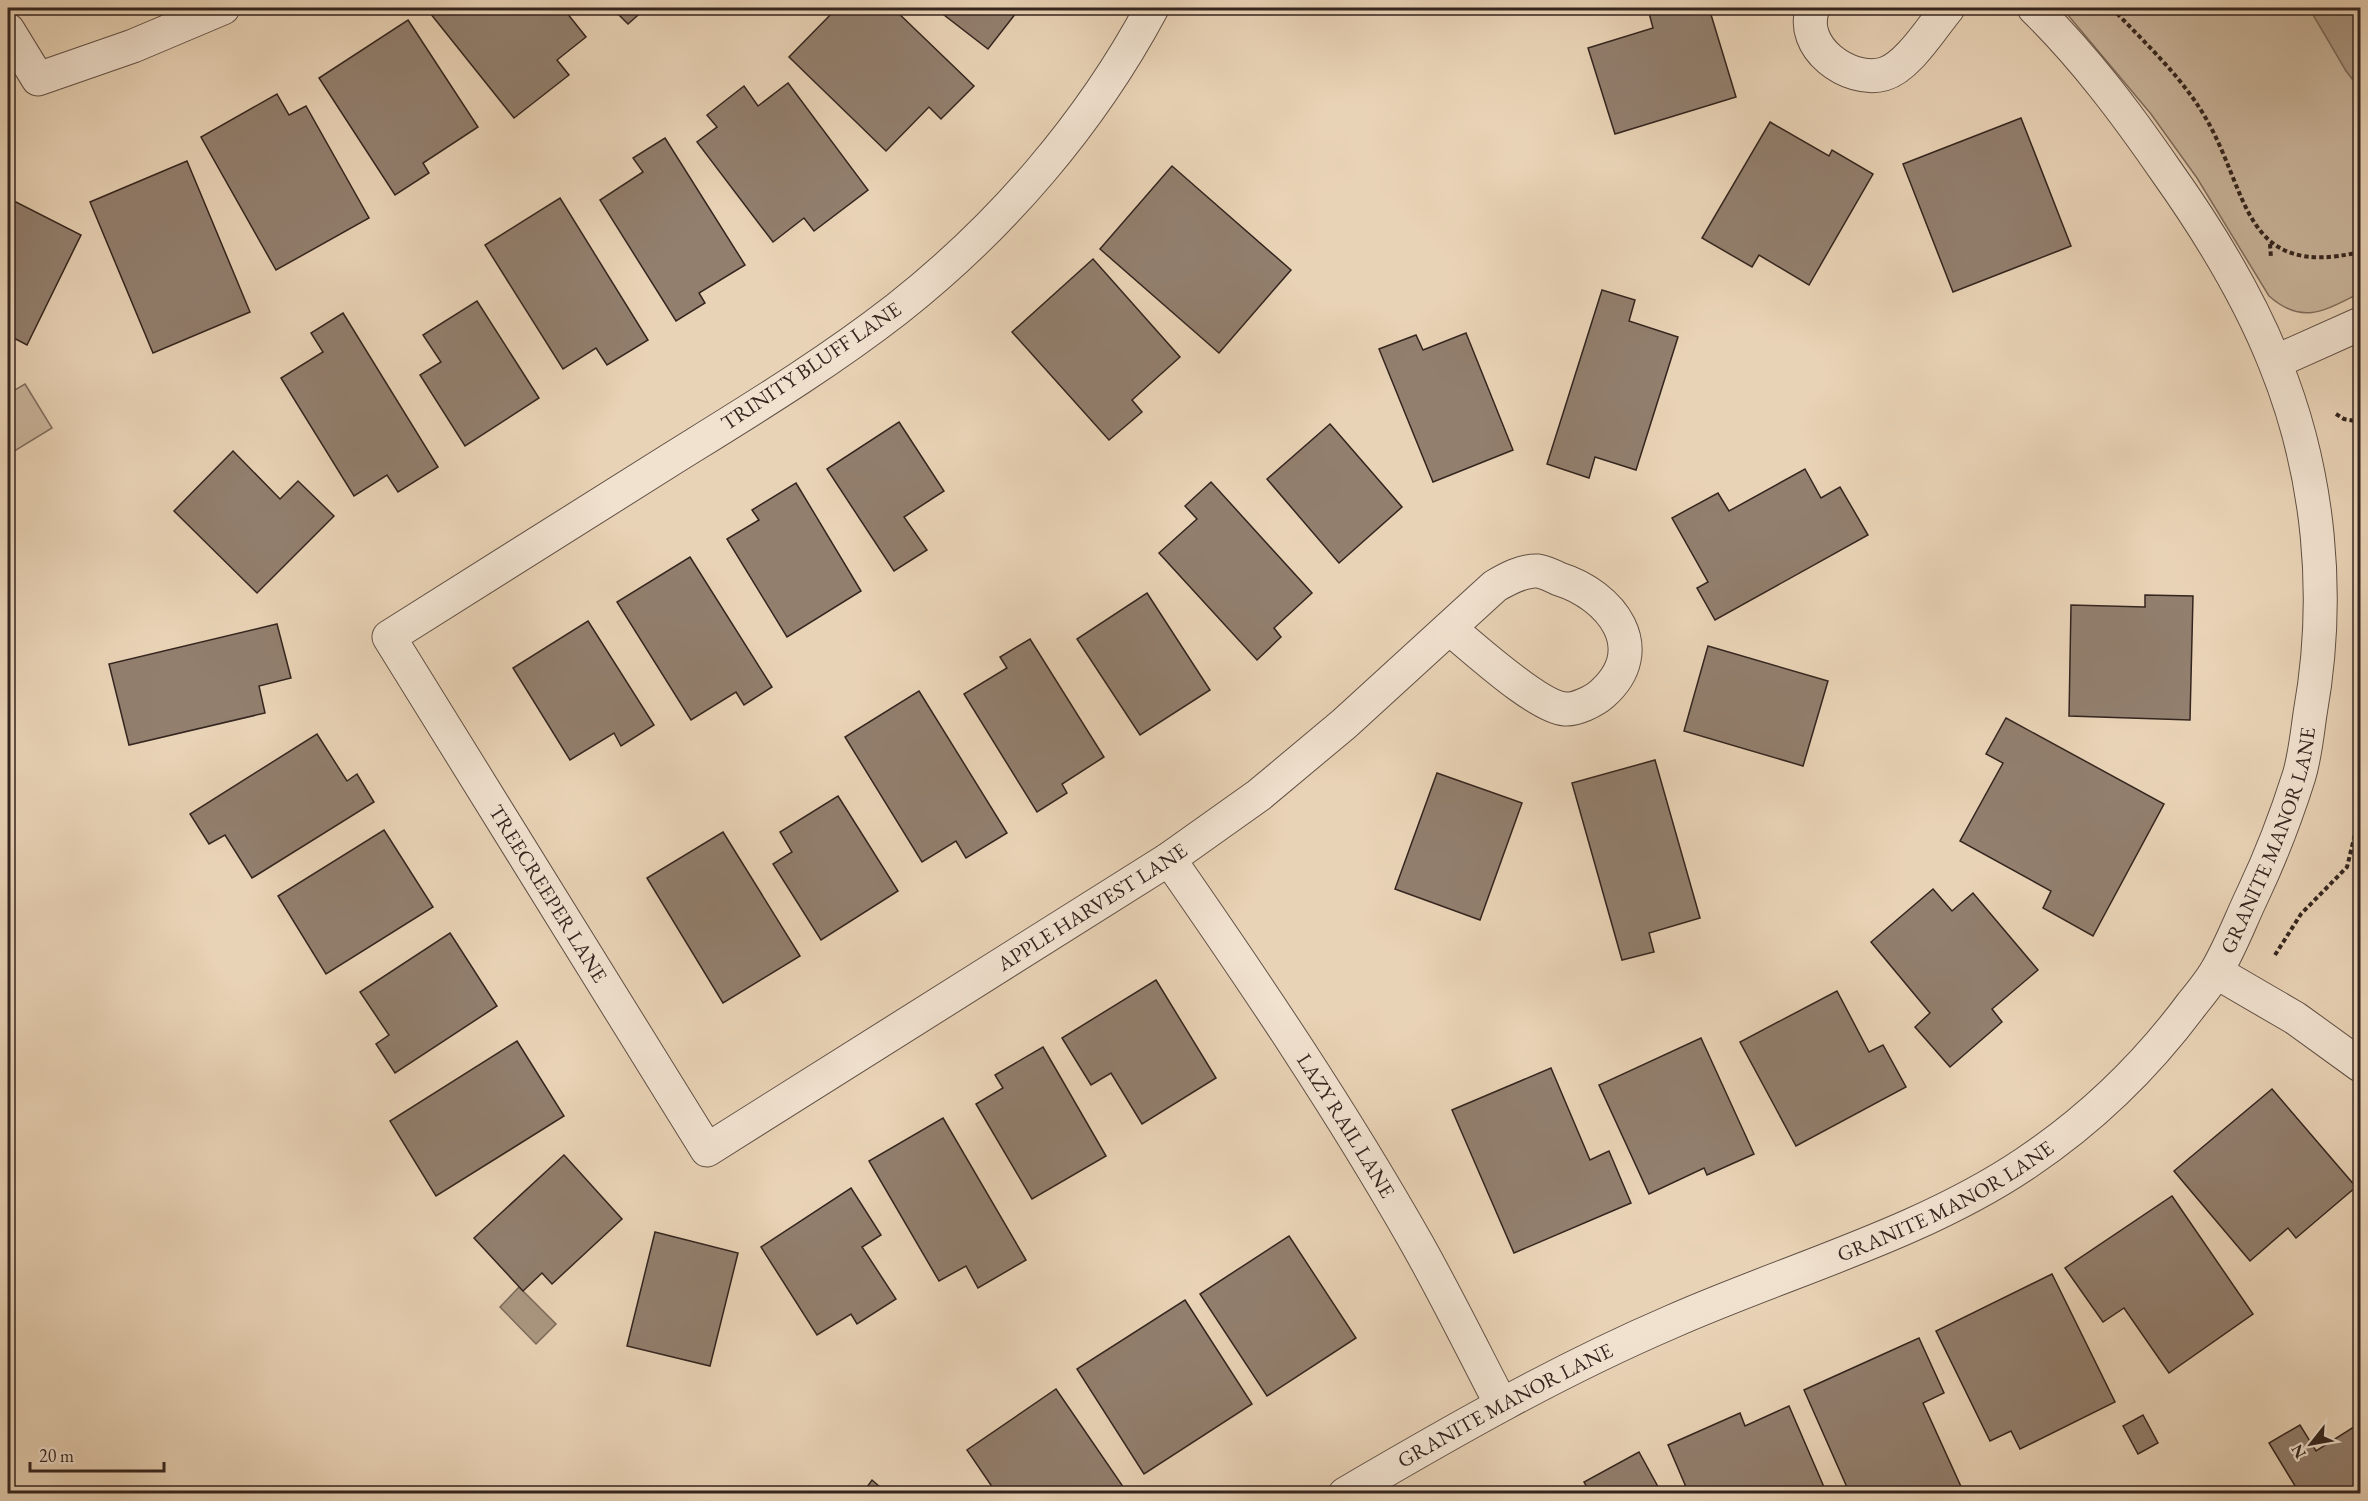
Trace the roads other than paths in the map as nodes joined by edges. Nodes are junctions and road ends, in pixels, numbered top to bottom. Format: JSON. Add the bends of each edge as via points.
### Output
{"nodes":[{"id":1,"x":223,"y":8,"type":"edge"},
{"id":2,"x":1152,"y":8,"type":"edge"},
{"id":3,"x":1813,"y":8,"type":"edge"},
{"id":4,"x":1947,"y":8,"type":"edge"},
{"id":5,"x":2034,"y":8,"type":"edge"},
{"id":6,"x":8,"y":30,"type":"edge"},
{"id":7,"x":2361,"y":324,"type":"edge"},
{"id":8,"x":2275,"y":362,"type":"junction"},
{"id":9,"x":1449,"y":628,"type":"junction"},
{"id":10,"x":389,"y":637,"type":"joint"},
{"id":11,"x":1169,"y":859,"type":"junction"},
{"id":12,"x":2216,"y":972,"type":"junction"},
{"id":13,"x":2361,"y":1065,"type":"edge"},
{"id":14,"x":707,"y":1150,"type":"joint"},
{"id":15,"x":1501,"y":1404,"type":"junction"},
{"id":16,"x":1345,"y":1494,"type":"edge"}],
"edges":[{"from":1,"to":6,"type":"street","via":[[133,46],[38,79]]},
{"from":2,"to":10,"type":"street","name":"TRINITY BLUFF LANE","via":[[1124,60],[1059,150],[986,231],[897,308],[806,374]]},
{"from":3,"to":4,"type":"street","via":[[1810,16],[1815,40],[1830,61],[1855,74],[1884,74],[1907,58]]},
{"from":5,"to":8,"type":"street","name":"GRANITE MANOR LANE","via":[[2069,42],[2115,99],[2182,193],[2232,274]]},
{"from":7,"to":8,"type":"street"},
{"from":8,"to":12,"type":"street","name":"GRANITE MANOR LANE","via":[[2298,431],[2316,513],[2322,599],[2316,683],[2300,771],[2273,851]]},
{"from":9,"to":9,"type":"street","name":"APPLE HARVEST LANE","via":[[1495,586],[1514,576],[1538,572],[1577,584],[1605,604],[1623,629],[1625,658],[1615,682],[1594,701],[1565,709],[1537,698]]},
{"from":9,"to":11,"type":"street","name":"APPLE HARVEST LANE","via":[[1259,795]]},
{"from":10,"to":14,"type":"street","name":"TREECREEPER LANE"},
{"from":11,"to":14,"type":"street","name":"APPLE HARVEST LANE"},
{"from":11,"to":15,"type":"street","name":"LAZY RAIL LANE","via":[[1337,1110],[1417,1243]]},
{"from":12,"to":13,"type":"street","via":[[2295,1018]]},
{"from":12,"to":15,"type":"street","name":"GRANITE MANOR LANE","via":[[2161,1046],[2101,1106],[2017,1168],[1954,1207],[1671,1322]]},
{"from":15,"to":16,"type":"street","name":"GRANITE MANOR LANE"}]}
